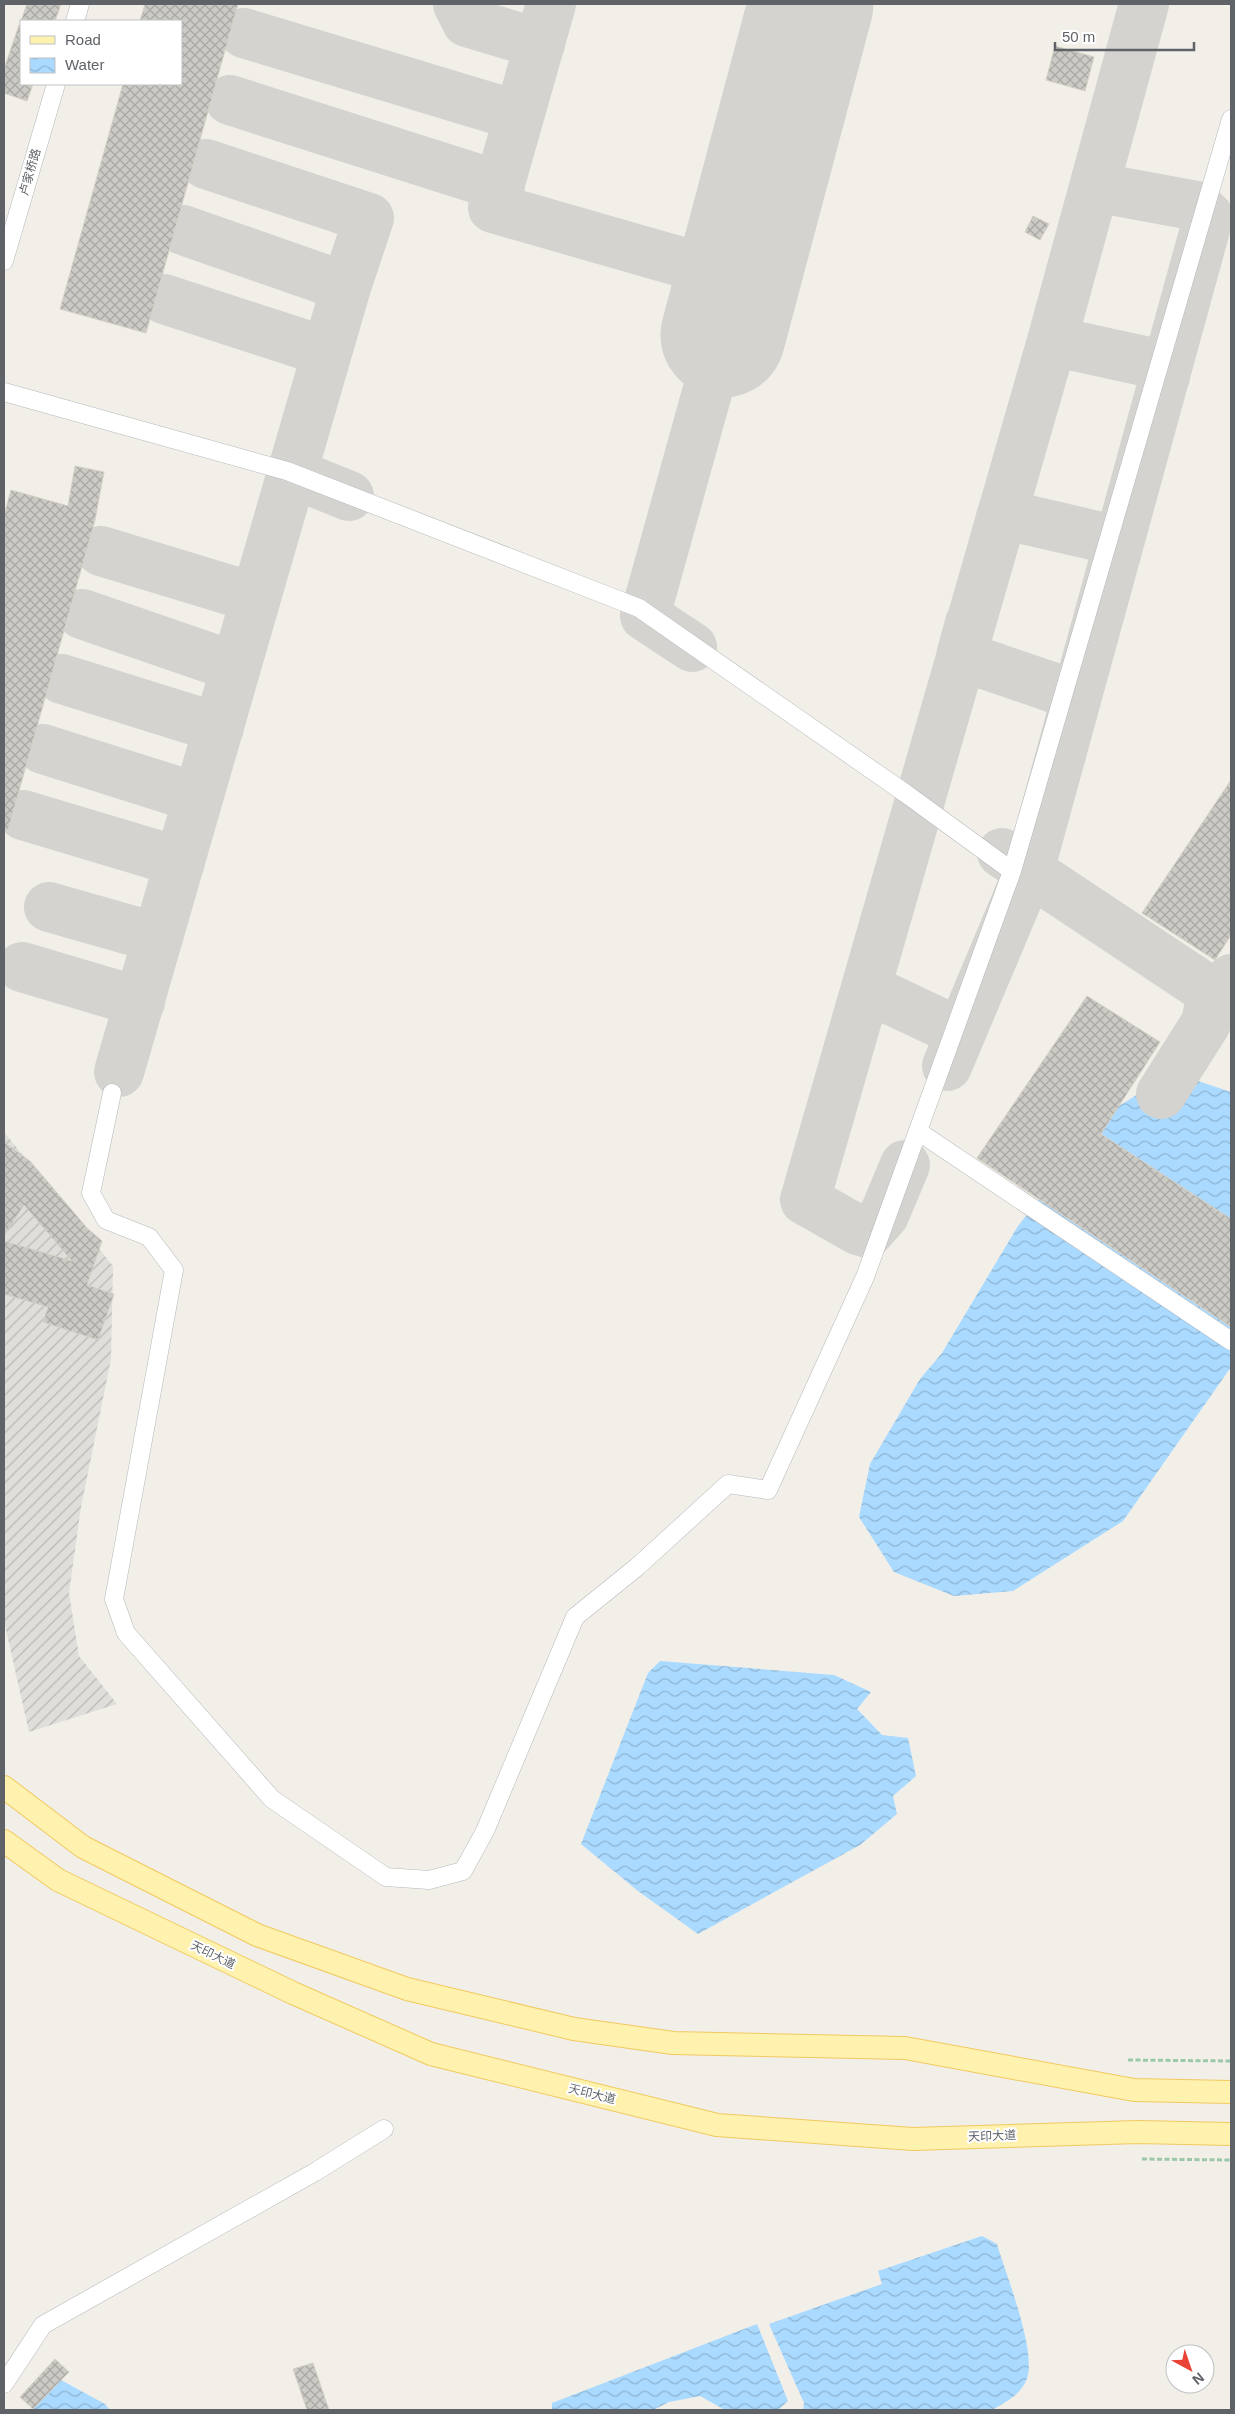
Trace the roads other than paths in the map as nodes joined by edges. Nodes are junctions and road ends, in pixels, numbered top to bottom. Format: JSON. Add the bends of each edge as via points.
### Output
{"nodes":[{"id":1,"x":80,"y":4,"type":"edge"},
{"id":2,"x":74,"y":20,"type":"edge"},
{"id":3,"x":56,"y":85,"type":"edge"},
{"id":4,"x":1231,"y":119,"type":"edge"},
{"id":5,"x":4,"y":261,"type":"edge"},
{"id":6,"x":4,"y":392,"type":"edge"},
{"id":7,"x":1012,"y":870,"type":"junction"},
{"id":8,"x":112,"y":1093,"type":"dead end"},
{"id":9,"x":919,"y":1132,"type":"junction"},
{"id":10,"x":1231,"y":1341,"type":"edge"},
{"id":11,"x":4,"y":1788,"type":"edge"},
{"id":12,"x":4,"y":1841,"type":"edge"},
{"id":13,"x":1231,"y":2092,"type":"edge"},
{"id":14,"x":384,"y":2128,"type":"dead end"},
{"id":15,"x":1231,"y":2134,"type":"edge"},
{"id":16,"x":4,"y":2384,"type":"edge"}],
"edges":[{"from":1,"to":2,"type":"street"},
{"from":3,"to":5,"type":"street","name":"卢家桥路"},
{"from":4,"to":7,"type":"street"},
{"from":6,"to":7,"type":"street","via":[[287,470],[639,608]]},
{"from":7,"to":9,"type":"street"},
{"from":8,"to":9,"type":"street","via":[[91,1193],[106,1220],[150,1237],[174,1270],[114,1599],[126,1633],[272,1799],[386,1876],[429,1880],[463,1871],[485,1831],[575,1617],[728,1484],[768,1490],[865,1277]]},
{"from":9,"to":10,"type":"street"},
{"from":11,"to":13,"type":"main road","via":[[83,1847],[257,1936],[406,1990],[574,2029],[673,2043],[905,2048],[1134,2090]]},
{"from":12,"to":15,"type":"main road","name":"天印大道","via":[[58,1880],[293,1993],[431,2054],[717,2125],[912,2139],[1138,2132]]},
{"from":14,"to":16,"type":"street","via":[[315,2172],[43,2326]]}]}
